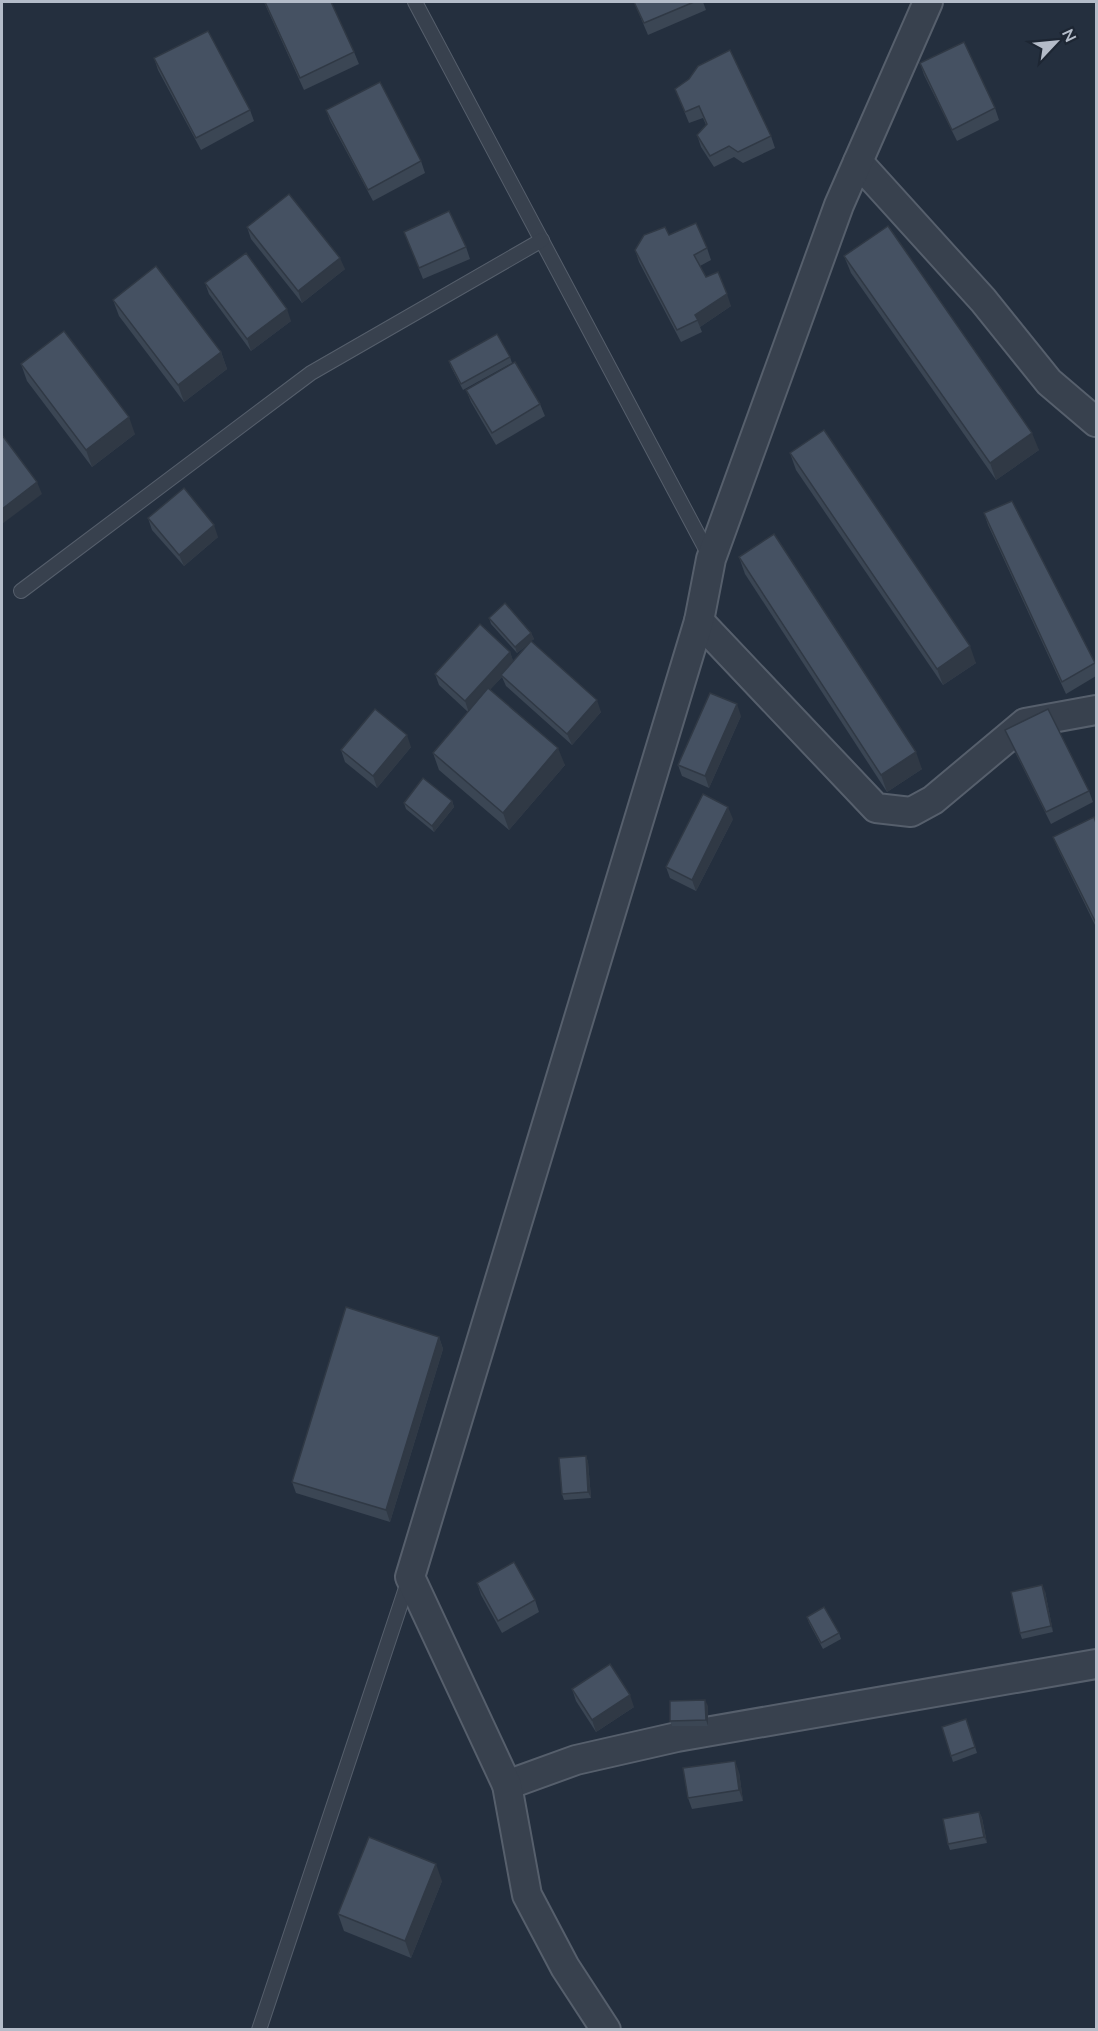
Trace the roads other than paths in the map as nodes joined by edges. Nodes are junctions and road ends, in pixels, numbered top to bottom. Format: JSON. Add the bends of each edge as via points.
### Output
{"nodes":[{"id":1,"x":415,"y":2,"type":"edge"},
{"id":2,"x":928,"y":2,"type":"edge"},
{"id":3,"x":858,"y":162,"type":"junction"},
{"id":4,"x":542,"y":240,"type":"junction"},
{"id":5,"x":1096,"y":422,"type":"edge"},
{"id":6,"x":711,"y":559,"type":"junction"},
{"id":7,"x":21,"y":591,"type":"dead end"},
{"id":8,"x":699,"y":621,"type":"junction"},
{"id":9,"x":1096,"y":710,"type":"edge"},
{"id":10,"x":410,"y":1577,"type":"junction"},
{"id":11,"x":1096,"y":1664,"type":"edge"},
{"id":12,"x":507,"y":1785,"type":"junction"},
{"id":13,"x":259,"y":2030,"type":"edge"},
{"id":14,"x":606,"y":2030,"type":"edge"}],
"edges":[{"from":1,"to":4,"type":"lane"},
{"from":2,"to":3,"type":"street"},
{"from":3,"to":5,"type":"street","via":[[983,300],[1049,382]]},
{"from":3,"to":6,"type":"street"},
{"from":4,"to":6,"type":"lane"},
{"from":4,"to":7,"type":"lane","via":[[311,373]]},
{"from":6,"to":8,"type":"street"},
{"from":8,"to":9,"type":"street","via":[[876,808],[911,812],[933,800],[1025,723]]},
{"from":8,"to":10,"type":"street"},
{"from":10,"to":12,"type":"street"},
{"from":10,"to":13,"type":"lane"},
{"from":11,"to":12,"type":"street","via":[[677,1737],[576,1760]]},
{"from":12,"to":14,"type":"street","via":[[526,1895],[565,1967]]}]}
